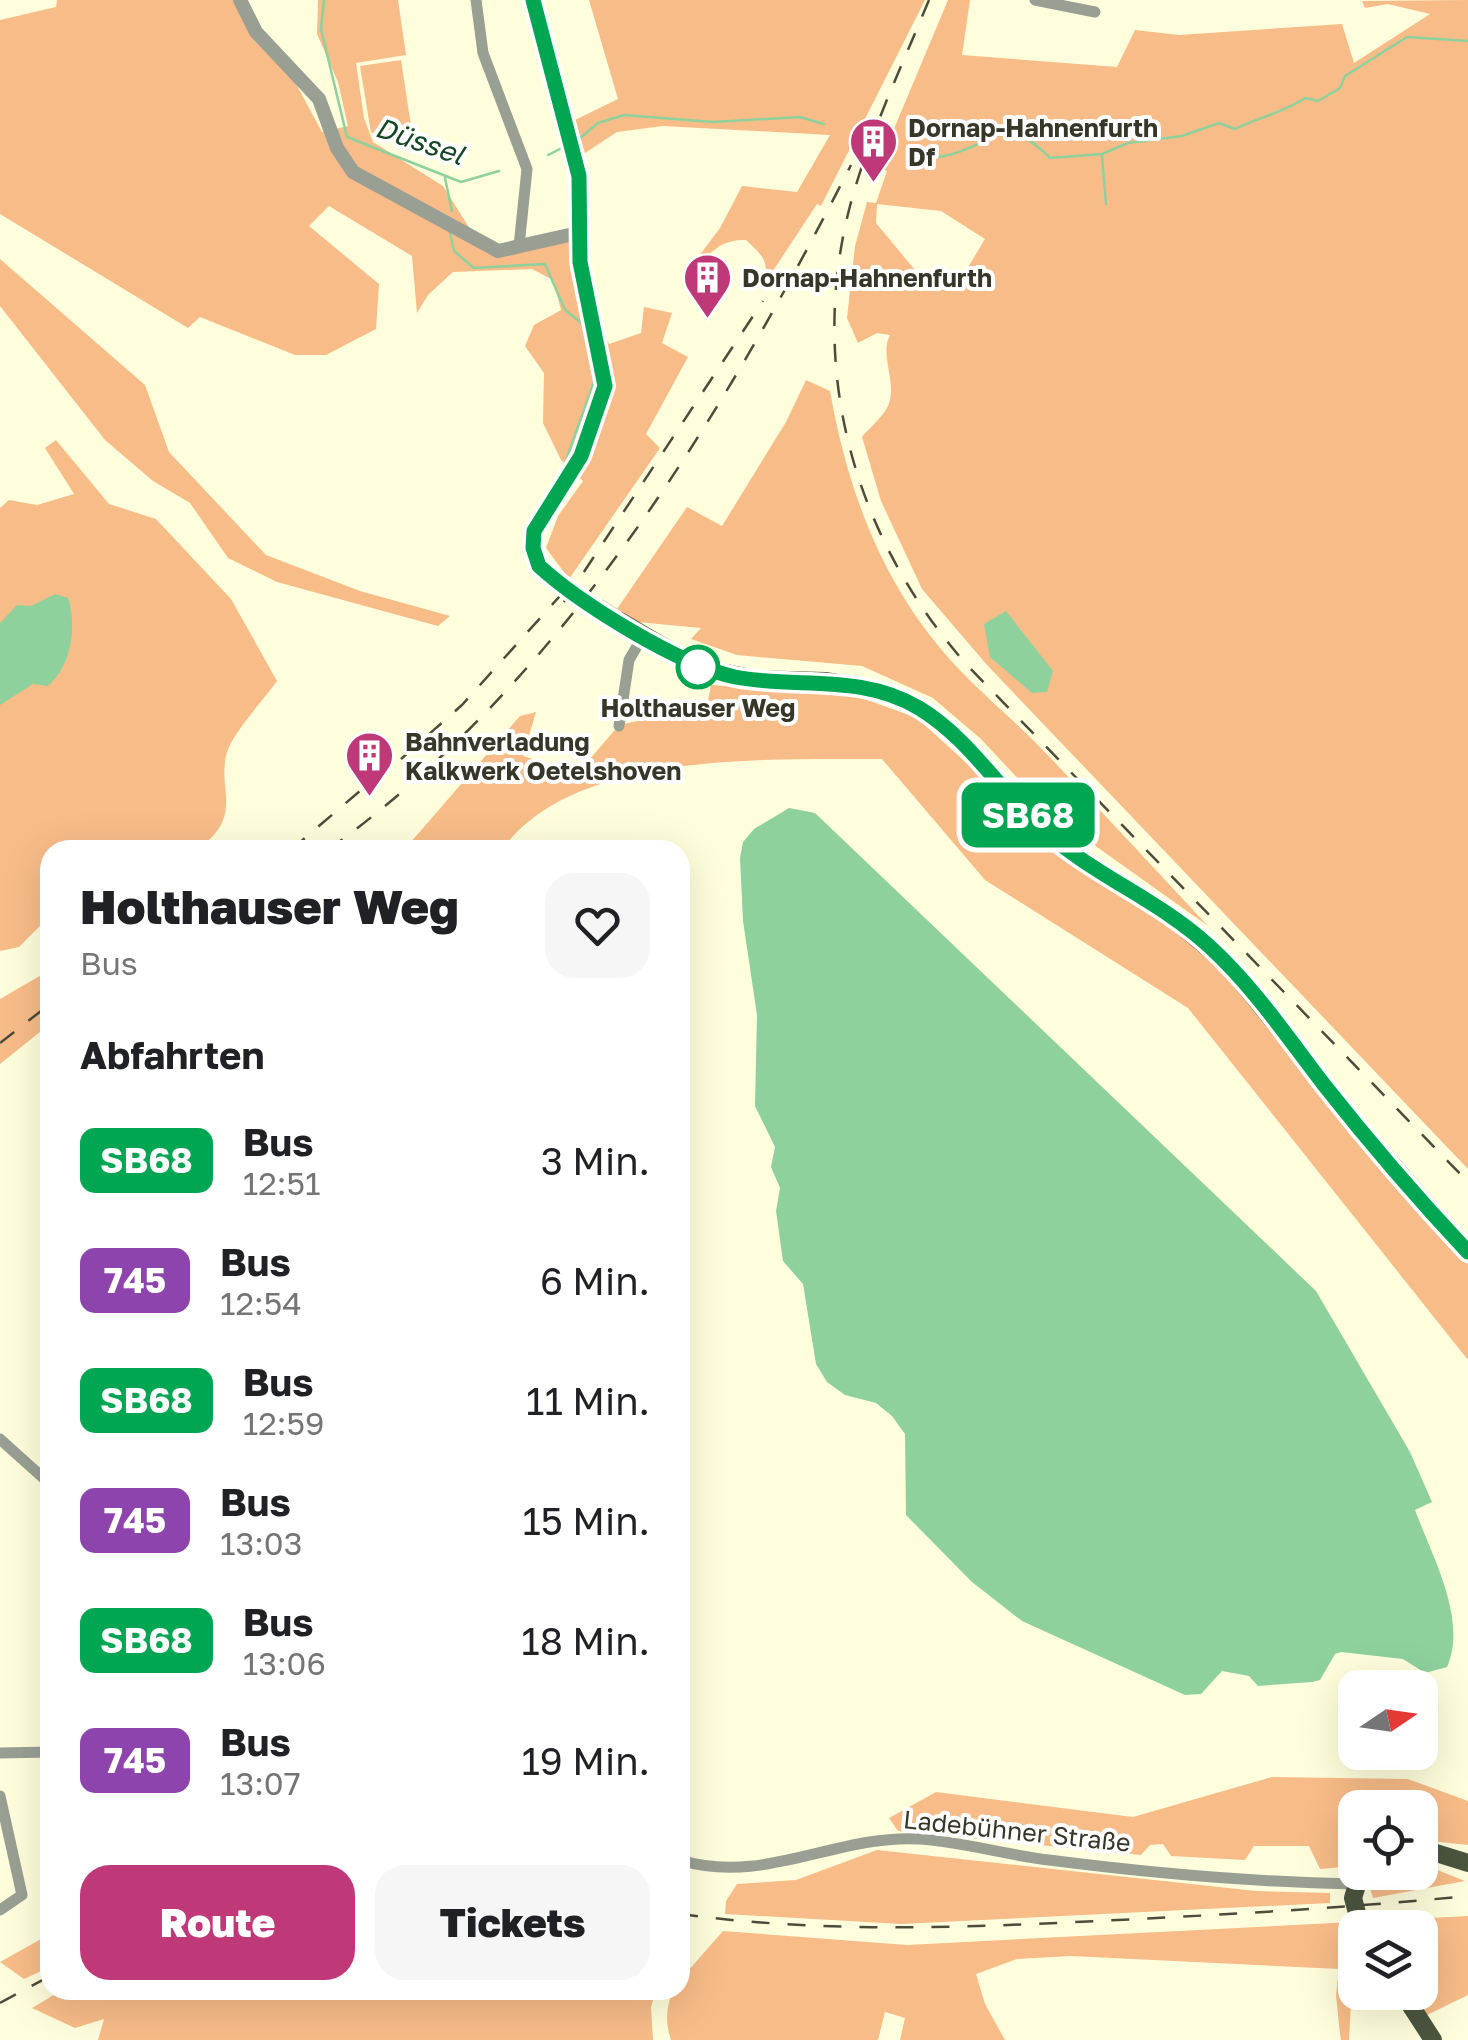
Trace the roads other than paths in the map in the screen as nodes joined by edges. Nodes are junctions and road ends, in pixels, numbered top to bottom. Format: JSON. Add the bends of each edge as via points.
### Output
{"nodes":[{"id":1,"x":240,"y":0,"type":"edge"},
{"id":2,"x":476,"y":0,"type":"edge"},
{"id":3,"x":533,"y":0,"type":"edge"},
{"id":4,"x":1035,"y":0,"type":"edge"},
{"id":5,"x":1096,"y":12,"type":"dead end"},
{"id":6,"x":578,"y":232,"type":"junction"},
{"id":7,"x":519,"y":246,"type":"junction"},
{"id":8,"x":552,"y":578,"type":"tunnel mouth"},
{"id":9,"x":620,"y":621,"type":"tunnel mouth"},
{"id":10,"x":643,"y":636,"type":"junction"},
{"id":11,"x":620,"y":726,"type":"dead end"},
{"id":12,"x":1468,"y":1252,"type":"edge"},
{"id":13,"x":0,"y":1438,"type":"edge"},
{"id":14,"x":40,"y":1475,"type":"edge"},
{"id":15,"x":40,"y":1752,"type":"edge"},
{"id":16,"x":0,"y":1753,"type":"edge"},
{"id":17,"x":0,"y":1796,"type":"edge"},
{"id":18,"x":1438,"y":1854,"type":"edge"},
{"id":19,"x":690,"y":1862,"type":"edge"},
{"id":20,"x":1468,"y":1864,"type":"edge"},
{"id":21,"x":1338,"y":1879,"type":"edge"},
{"id":22,"x":0,"y":1910,"type":"edge"},
{"id":23,"x":1414,"y":2010,"type":"edge"},
{"id":24,"x":1433,"y":2040,"type":"edge"}],
"edges":[{"from":1,"to":7,"type":"street","via":[[256,32],[319,99],[354,172],[498,251]]},
{"from":2,"to":7,"type":"street","via":[[483,53],[527,169]]},
{"from":3,"to":6,"type":"main road","via":[[575,152]]},
{"from":4,"to":5,"type":"street"},
{"from":6,"to":7,"type":"street"},
{"from":6,"to":8,"type":"main road","via":[[605,386],[581,456],[534,531],[539,566]]},
{"from":9,"to":10,"type":"main road"},
{"from":10,"to":11,"type":"street","via":[[629,660]]},
{"from":10,"to":12,"type":"main road","via":[[698,667],[734,676],[873,688],[945,726],[1056,841],[1172,916],[1228,966]]},
{"from":13,"to":14,"type":"street"},
{"from":15,"to":16,"type":"street"},
{"from":17,"to":22,"type":"street","via":[[22,1895]]},
{"from":18,"to":20,"type":"main road"},
{"from":19,"to":21,"type":"street","name":"Ladebühner Straße","via":[[737,1870],[872,1839],[923,1839],[1258,1882]]},
{"from":23,"to":24,"type":"main road"}]}
